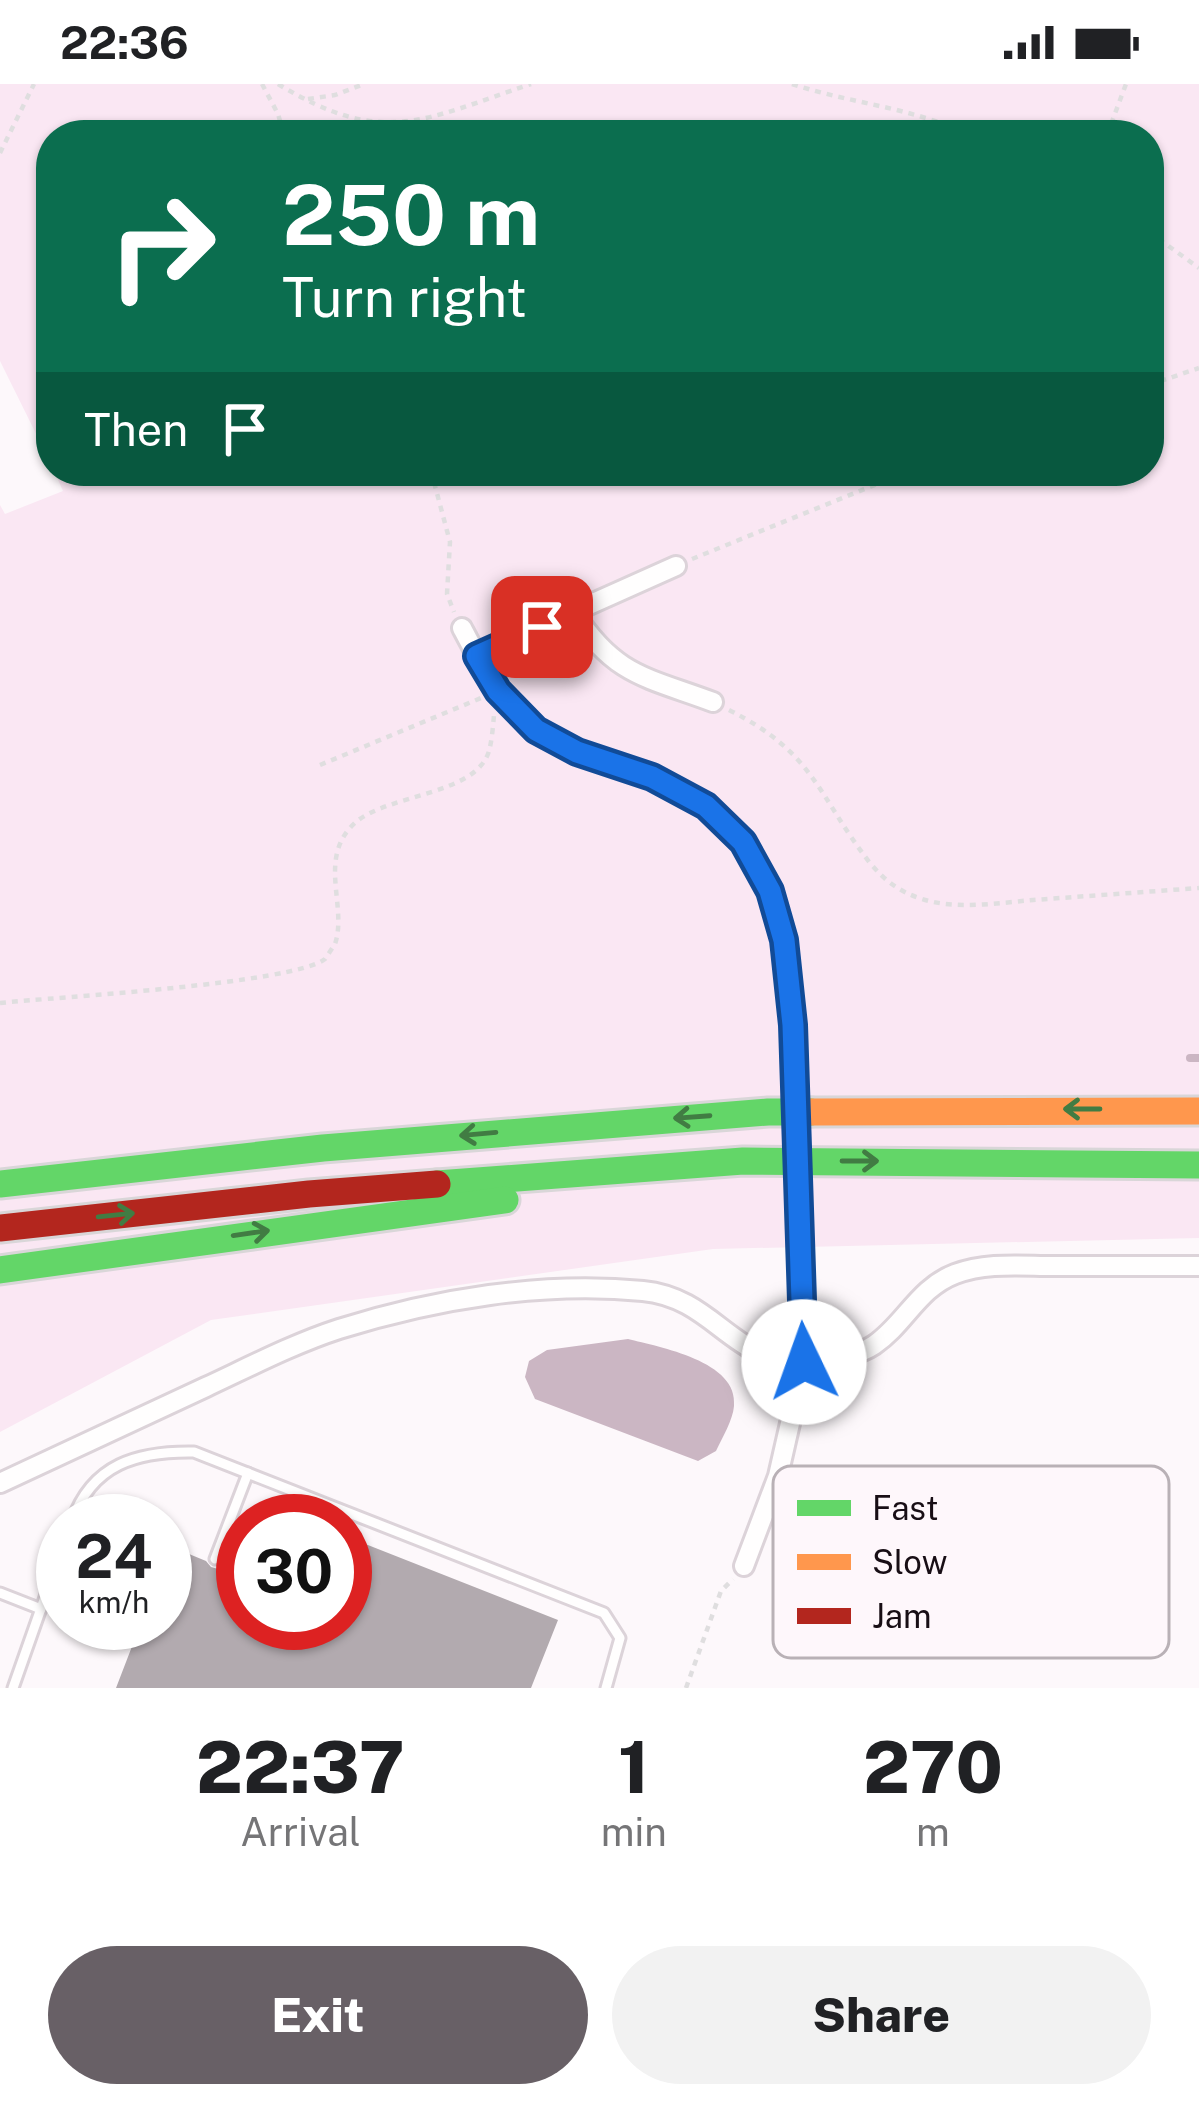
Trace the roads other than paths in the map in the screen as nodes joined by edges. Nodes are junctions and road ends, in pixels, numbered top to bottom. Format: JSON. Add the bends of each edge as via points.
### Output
{"nodes":[{"id":1,"x":676,"y":566,"type":"road end"},
{"id":2,"x":574,"y":613,"type":"junction"},
{"id":3,"x":462,"y":628,"type":"road end"},
{"id":4,"x":477,"y":656,"type":"junction"},
{"id":5,"x":713,"y":702,"type":"road end"},
{"id":6,"x":1199,"y":1112,"type":"edge"},
{"id":7,"x":743,"y":1161,"type":"junction"},
{"id":8,"x":1199,"y":1165,"type":"edge"},
{"id":9,"x":0,"y":1184,"type":"edge"},
{"id":10,"x":0,"y":1228,"type":"edge"},
{"id":11,"x":1199,"y":1266,"type":"edge"},
{"id":12,"x":0,"y":1270,"type":"edge"},
{"id":13,"x":804,"y":1362,"type":"junction"},
{"id":14,"x":780,"y":1466,"type":"edge"},
{"id":15,"x":248,"y":1473,"type":"junction"},
{"id":16,"x":0,"y":1483,"type":"edge"},
{"id":17,"x":773,"y":1490,"type":"edge"},
{"id":18,"x":83,"y":1494,"type":"edge"},
{"id":19,"x":215,"y":1559,"type":"dead end"},
{"id":20,"x":745,"y":1566,"type":"road end"},
{"id":21,"x":0,"y":1593,"type":"edge"},
{"id":22,"x":36,"y":1607,"type":"edge"},
{"id":23,"x":36,"y":1623,"type":"edge"},
{"id":24,"x":13,"y":1688,"type":"edge"},
{"id":25,"x":606,"y":1688,"type":"edge"}],
"edges":[{"from":1,"to":2,"type":"street"},
{"from":2,"to":4,"type":"street"},
{"from":2,"to":5,"type":"street","via":[[605,656]]},
{"from":3,"to":4,"type":"street"},
{"from":4,"to":13,"type":"street","bridge":true,"via":[[517,713],[556,742],[706,806],[743,842],[777,911],[793,1025]]},
{"from":6,"to":9,"type":"highway","one_way":true,"via":[[768,1112]]},
{"from":7,"to":8,"type":"highway","one_way":true},
{"from":10,"to":7,"type":"highway","one_way":true,"via":[[309,1194]]},
{"from":12,"to":7,"type":"highway","one_way":true,"via":[[629,1186]]},
{"from":11,"to":13,"type":"street","via":[[983,1266],[938,1282],[877,1343]]},
{"from":13,"to":14,"type":"street"},
{"from":13,"to":16,"type":"street","via":[[764,1357],[676,1296],[515,1292],[339,1329]]},
{"from":15,"to":18,"type":"lane","via":[[194,1452],[162,1451],[99,1475]]},
{"from":15,"to":19,"type":"lane"},
{"from":15,"to":25,"type":"lane","via":[[604,1613],[620,1638]]},
{"from":17,"to":20,"type":"street"},
{"from":21,"to":22,"type":"lane"},
{"from":23,"to":24,"type":"lane"}]}
